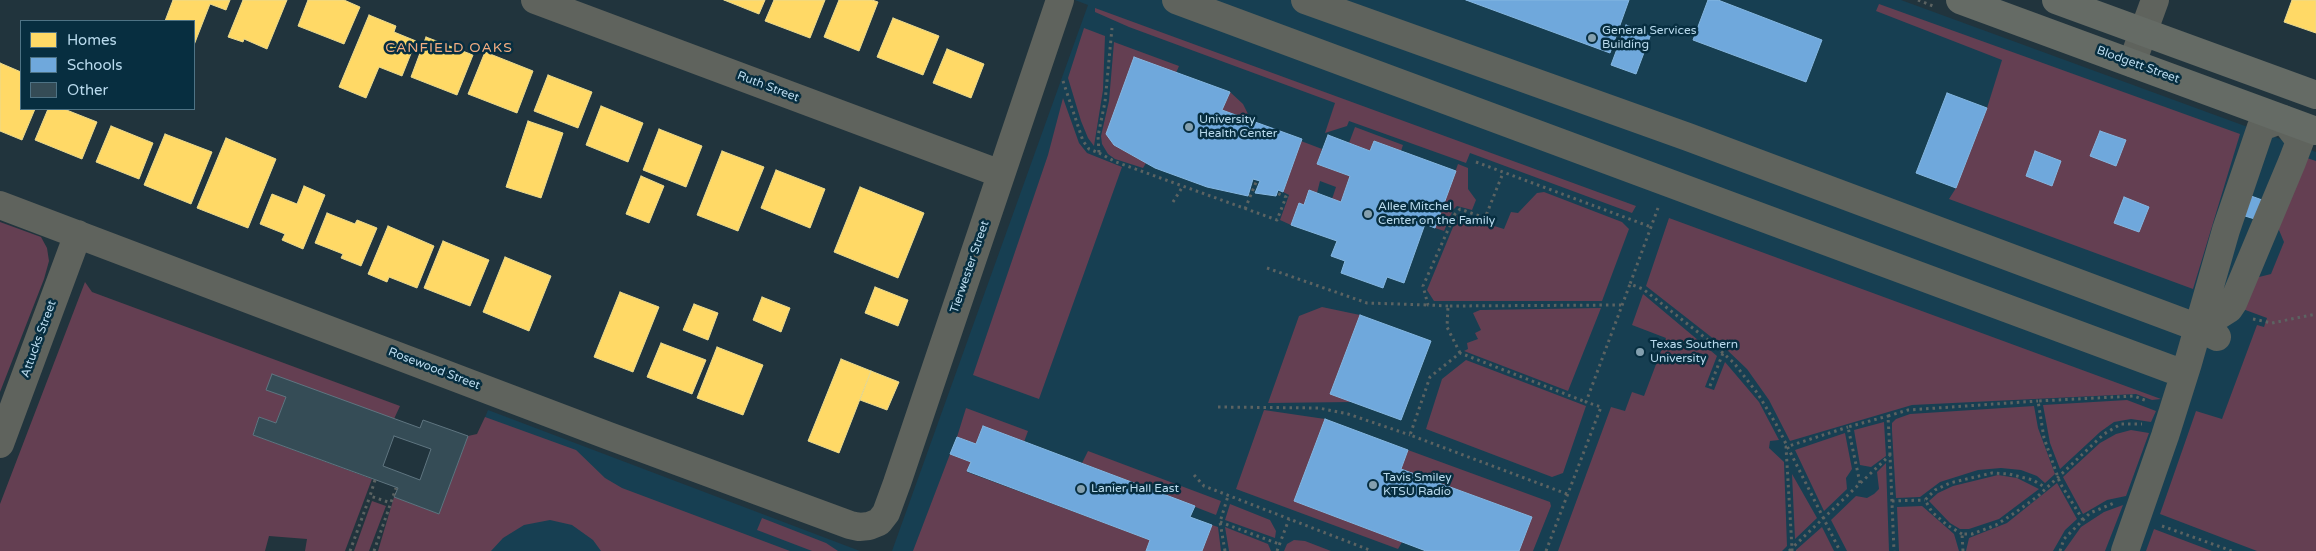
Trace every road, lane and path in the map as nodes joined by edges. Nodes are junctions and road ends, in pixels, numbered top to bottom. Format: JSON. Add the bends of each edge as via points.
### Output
{"nodes":[{"id":1,"x":535,"y":0,"type":"edge"},
{"id":2,"x":1060,"y":0,"type":"edge"},
{"id":3,"x":1176,"y":0,"type":"edge"},
{"id":4,"x":1305,"y":0,"type":"edge"},
{"id":5,"x":1960,"y":0,"type":"edge"},
{"id":6,"x":2056,"y":0,"type":"edge"},
{"id":7,"x":2155,"y":0,"type":"edge"},
{"id":8,"x":1112,"y":28,"type":"dead end"},
{"id":9,"x":2144,"y":32,"type":"junction"},
{"id":10,"x":2132,"y":63,"type":"junction"},
{"id":11,"x":1063,"y":81,"type":"dead end"},
{"id":12,"x":2306,"y":91,"type":"edge"},
{"id":13,"x":2283,"y":119,"type":"junction"},
{"id":14,"x":2316,"y":131,"type":"edge"},
{"id":15,"x":1098,"y":153,"type":"junction"},
{"id":16,"x":1476,"y":162,"type":"dead end"},
{"id":17,"x":1503,"y":173,"type":"junction"},
{"id":18,"x":1001,"y":174,"type":"junction"},
{"id":19,"x":1257,"y":180,"type":"dead end"},
{"id":20,"x":1667,"y":182,"type":"junction"},
{"id":21,"x":1183,"y":186,"type":"junction"},
{"id":22,"x":1277,"y":193,"type":"dead end"},
{"id":23,"x":1173,"y":202,"type":"dead end"},
{"id":24,"x":0,"y":205,"type":"edge"},
{"id":25,"x":1246,"y":209,"type":"junction"},
{"id":26,"x":1651,"y":227,"type":"junction"},
{"id":27,"x":78,"y":234,"type":"junction"},
{"id":28,"x":2219,"y":254,"type":"junction"},
{"id":29,"x":2247,"y":266,"type":"junction"},
{"id":30,"x":1267,"y":268,"type":"dead end"},
{"id":31,"x":1630,"y":284,"type":"junction"},
{"id":32,"x":1428,"y":305,"type":"junction"},
{"id":33,"x":1621,"y":305,"type":"junction"},
{"id":34,"x":1448,"y":306,"type":"junction"},
{"id":35,"x":2229,"y":309,"type":"junction"},
{"id":36,"x":2316,"y":314,"type":"edge"},
{"id":37,"x":2208,"y":332,"type":"junction"},
{"id":38,"x":1460,"y":353,"type":"junction"},
{"id":39,"x":1723,"y":353,"type":"junction"},
{"id":40,"x":2184,"y":374,"type":"junction"},
{"id":41,"x":1710,"y":386,"type":"dead end"},
{"id":42,"x":2038,"y":401,"type":"junction"},
{"id":43,"x":1586,"y":402,"type":"junction"},
{"id":44,"x":1218,"y":407,"type":"dead end"},
{"id":45,"x":1888,"y":416,"type":"junction"},
{"id":46,"x":2170,"y":422,"type":"junction"},
{"id":47,"x":1848,"y":427,"type":"junction"},
{"id":48,"x":1410,"y":435,"type":"junction"},
{"id":49,"x":0,"y":444,"type":"edge"},
{"id":50,"x":1786,"y":447,"type":"junction"},
{"id":51,"x":1890,"y":455,"type":"junction"},
{"id":52,"x":1194,"y":475,"type":"dead end"},
{"id":53,"x":2058,"y":476,"type":"junction"},
{"id":54,"x":376,"y":480,"type":"dead end"},
{"id":55,"x":1860,"y":484,"type":"junction"},
{"id":56,"x":396,"y":488,"type":"dead end"},
{"id":57,"x":2046,"y":488,"type":"junction"},
{"id":58,"x":1567,"y":494,"type":"junction"},
{"id":59,"x":370,"y":496,"type":"junction"},
{"id":60,"x":1228,"y":496,"type":"junction"},
{"id":61,"x":1925,"y":500,"type":"junction"},
{"id":62,"x":1892,"y":501,"type":"junction"},
{"id":63,"x":391,"y":504,"type":"junction"},
{"id":64,"x":2139,"y":510,"type":"junction"},
{"id":65,"x":1289,"y":519,"type":"junction"},
{"id":66,"x":1823,"y":519,"type":"junction"},
{"id":67,"x":2082,"y":520,"type":"junction"},
{"id":68,"x":1220,"y":522,"type":"junction"},
{"id":69,"x":869,"y":526,"type":"joint"},
{"id":70,"x":1962,"y":534,"type":"junction"},
{"id":71,"x":1280,"y":544,"type":"junction"},
{"id":72,"x":1791,"y":550,"type":"edge"},
{"id":73,"x":350,"y":551,"type":"edge"},
{"id":74,"x":374,"y":551,"type":"edge"},
{"id":75,"x":1225,"y":551,"type":"edge"},
{"id":76,"x":1277,"y":551,"type":"edge"},
{"id":77,"x":1372,"y":551,"type":"edge"},
{"id":78,"x":1546,"y":551,"type":"edge"},
{"id":79,"x":1840,"y":551,"type":"edge"},
{"id":80,"x":1894,"y":551,"type":"edge"},
{"id":81,"x":1963,"y":551,"type":"edge"},
{"id":82,"x":2060,"y":551,"type":"edge"},
{"id":83,"x":2125,"y":551,"type":"edge"},
{"id":84,"x":2232,"y":551,"type":"edge"}],
"edges":[{"from":1,"to":18,"type":"street","name":"Ruth Street"},
{"from":2,"to":18,"type":"street","name":"Tierwester Street"},
{"from":3,"to":20,"type":"street"},
{"from":4,"to":37,"type":"street","via":[[1698,141]]},
{"from":5,"to":10,"type":"main road","name":"Blodgett Street"},
{"from":6,"to":9,"type":"main road"},
{"from":7,"to":9,"type":"street"},
{"from":8,"to":15,"type":"path"},
{"from":9,"to":10,"type":"street"},
{"from":9,"to":12,"type":"main road"},
{"from":10,"to":13,"type":"main road","name":"Blodgett Street"},
{"from":11,"to":15,"type":"path","via":[[1083,140]]},
{"from":12,"to":13,"type":"main road"},
{"from":13,"to":14,"type":"main road","name":"Blodgett Street"},
{"from":13,"to":28,"type":"street","via":[[2261,127]]},
{"from":13,"to":29,"type":"street","via":[[2300,141]]},
{"from":15,"to":21,"type":"path"},
{"from":16,"to":17,"type":"path"},
{"from":17,"to":26,"type":"path"},
{"from":17,"to":32,"type":"path","via":[[1485,218],[1460,209],[1455,214],[1423,286]]},
{"from":18,"to":69,"type":"street","name":"Tierwester Street","via":[[886,513]]},
{"from":19,"to":25,"type":"path"},
{"from":20,"to":26,"type":"path"},
{"from":20,"to":40,"type":"street"},
{"from":21,"to":23,"type":"path"},
{"from":21,"to":25,"type":"path"},
{"from":22,"to":25,"type":"path","via":[[1286,197],[1277,220]]},
{"from":24,"to":27,"type":"street","name":"Rosewood Street"},
{"from":26,"to":31,"type":"path"},
{"from":27,"to":49,"type":"street","name":"Attucks Street"},
{"from":27,"to":69,"type":"street","name":"Rosewood Street","via":[[609,436],[850,524]]},
{"from":28,"to":29,"type":"street"},
{"from":28,"to":37,"type":"street"},
{"from":29,"to":35,"type":"street"},
{"from":30,"to":32,"type":"path","via":[[1368,303]]},
{"from":31,"to":33,"type":"path"},
{"from":31,"to":39,"type":"path","via":[[1643,289]]},
{"from":32,"to":34,"type":"path"},
{"from":33,"to":34,"type":"path"},
{"from":33,"to":43,"type":"path"},
{"from":34,"to":38,"type":"path","via":[[1447,327]]},
{"from":35,"to":36,"type":"path","via":[[2272,323]]},
{"from":35,"to":37,"type":"street"},
{"from":37,"to":40,"type":"street"},
{"from":38,"to":43,"type":"path"},
{"from":38,"to":48,"type":"path","via":[[1430,377]]},
{"from":39,"to":41,"type":"path"},
{"from":39,"to":50,"type":"path","via":[[1758,394]]},
{"from":40,"to":46,"type":"street"},
{"from":42,"to":45,"type":"path","via":[[1908,410]]},
{"from":42,"to":46,"type":"path","via":[[2134,396]]},
{"from":42,"to":53,"type":"path","via":[[2044,438]]},
{"from":43,"to":58,"type":"path","via":[[1601,407]]},
{"from":44,"to":48,"type":"path","via":[[1319,408]]},
{"from":45,"to":47,"type":"path"},
{"from":45,"to":51,"type":"path"},
{"from":46,"to":53,"type":"path","via":[[2121,424],[2104,434]]},
{"from":46,"to":64,"type":"street"},
{"from":47,"to":50,"type":"path"},
{"from":47,"to":55,"type":"path"},
{"from":48,"to":58,"type":"path"},
{"from":50,"to":66,"type":"path"},
{"from":50,"to":72,"type":"path"},
{"from":51,"to":55,"type":"path"},
{"from":51,"to":62,"type":"path"},
{"from":52,"to":60,"type":"path","via":[[1204,486]]},
{"from":53,"to":57,"type":"path"},
{"from":53,"to":67,"type":"path"},
{"from":54,"to":59,"type":"path"},
{"from":55,"to":66,"type":"path"},
{"from":56,"to":63,"type":"path"},
{"from":57,"to":61,"type":"path","via":[[2033,480],[1992,473],[1950,483],[1935,490]]},
{"from":57,"to":70,"type":"path","via":[[1996,525],[1972,534]]},
{"from":58,"to":78,"type":"path"},
{"from":59,"to":63,"type":"path"},
{"from":59,"to":73,"type":"path"},
{"from":60,"to":65,"type":"path"},
{"from":60,"to":68,"type":"path"},
{"from":61,"to":62,"type":"path"},
{"from":61,"to":70,"type":"path","via":[[1947,526]]},
{"from":62,"to":80,"type":"path"},
{"from":63,"to":74,"type":"path"},
{"from":64,"to":67,"type":"path","via":[[2125,500],[2090,513]]},
{"from":64,"to":83,"type":"street"},
{"from":64,"to":84,"type":"path"},
{"from":65,"to":71,"type":"path"},
{"from":65,"to":77,"type":"path"},
{"from":66,"to":72,"type":"path"},
{"from":66,"to":79,"type":"path"},
{"from":67,"to":82,"type":"path","via":[[2064,539]]},
{"from":68,"to":71,"type":"path"},
{"from":68,"to":75,"type":"path"},
{"from":70,"to":81,"type":"path"},
{"from":71,"to":76,"type":"path"}]}
